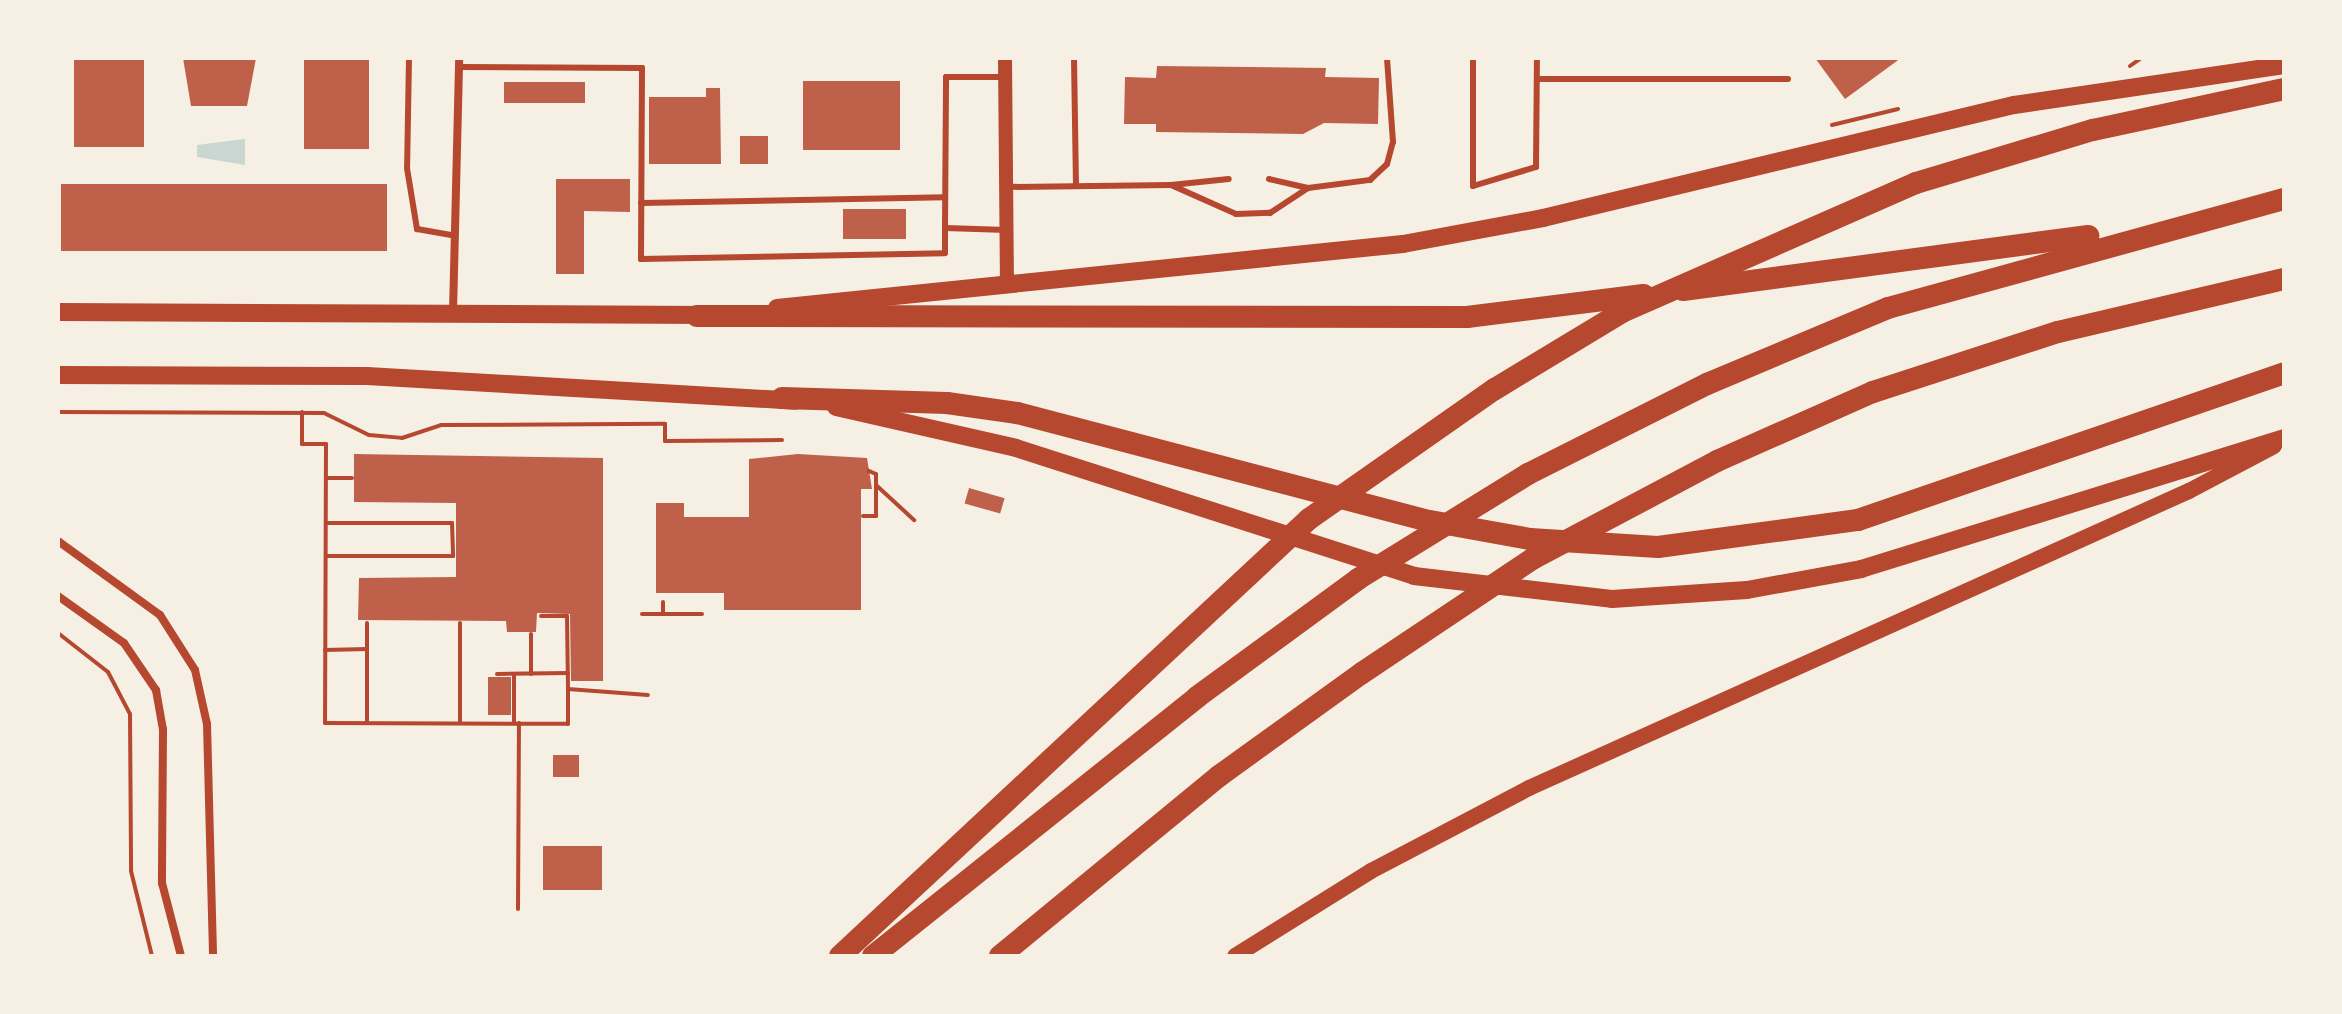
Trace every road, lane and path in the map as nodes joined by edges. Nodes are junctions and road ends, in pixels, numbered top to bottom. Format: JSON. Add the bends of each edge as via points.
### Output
{"nodes":[{"id":1,"x":409,"y":58,"type":"edge"},
{"id":2,"x":1005,"y":58,"type":"edge"},
{"id":3,"x":1074,"y":58,"type":"edge"},
{"id":4,"x":1387,"y":58,"type":"edge"},
{"id":5,"x":1473,"y":58,"type":"edge"},
{"id":6,"x":1537,"y":58,"type":"edge"},
{"id":7,"x":459,"y":63,"type":"edge"},
{"id":8,"x":2284,"y":65,"type":"edge"},
{"id":9,"x":1005,"y":77,"type":"junction"},
{"id":10,"x":1537,"y":79,"type":"junction"},
{"id":11,"x":1788,"y":79,"type":"dead end"},
{"id":12,"x":2284,"y":89,"type":"edge"},
{"id":13,"x":1229,"y":179,"type":"dead end"},
{"id":14,"x":1269,"y":179,"type":"dead end"},
{"id":15,"x":1171,"y":185,"type":"junction"},
{"id":16,"x":1076,"y":186,"type":"junction"},
{"id":17,"x":1006,"y":187,"type":"junction"},
{"id":18,"x":1308,"y":188,"type":"junction"},
{"id":19,"x":945,"y":197,"type":"junction"},
{"id":20,"x":2284,"y":199,"type":"edge"},
{"id":21,"x":641,"y":203,"type":"junction"},
{"id":22,"x":2239,"y":207,"type":"junction"},
{"id":23,"x":945,"y":228,"type":"junction"},
{"id":24,"x":1007,"y":230,"type":"junction"},
{"id":25,"x":455,"y":236,"type":"junction"},
{"id":26,"x":2284,"y":279,"type":"edge"},
{"id":27,"x":1007,"y":284,"type":"junction"},
{"id":28,"x":58,"y":312,"type":"edge"},
{"id":29,"x":453,"y":312,"type":"junction"},
{"id":30,"x":697,"y":316,"type":"junction"},
{"id":31,"x":2284,"y":373,"type":"edge"},
{"id":32,"x":58,"y":375,"type":"edge"},
{"id":33,"x":782,"y":398,"type":"junction"},
{"id":34,"x":58,"y":412,"type":"edge"},
{"id":35,"x":302,"y":412,"type":"junction"},
{"id":36,"x":2284,"y":439,"type":"edge"},
{"id":37,"x":782,"y":440,"type":"dead end"},
{"id":38,"x":869,"y":471,"type":"dead end"},
{"id":39,"x":326,"y":478,"type":"junction"},
{"id":40,"x":352,"y":478,"type":"dead end"},
{"id":41,"x":876,"y":485,"type":"junction"},
{"id":42,"x":863,"y":516,"type":"dead end"},
{"id":43,"x":914,"y":520,"type":"dead end"},
{"id":44,"x":326,"y":523,"type":"junction"},
{"id":45,"x":58,"y":541,"type":"edge"},
{"id":46,"x":325,"y":556,"type":"junction"},
{"id":47,"x":58,"y":596,"type":"edge"},
{"id":48,"x":663,"y":602,"type":"dead end"},
{"id":49,"x":642,"y":614,"type":"dead end"},
{"id":50,"x":663,"y":614,"type":"junction"},
{"id":51,"x":702,"y":614,"type":"dead end"},
{"id":52,"x":541,"y":616,"type":"dead end"},
{"id":53,"x":367,"y":623,"type":"dead end"},
{"id":54,"x":460,"y":623,"type":"dead end"},
{"id":55,"x":58,"y":633,"type":"edge"},
{"id":56,"x":531,"y":634,"type":"dead end"},
{"id":57,"x":367,"y":649,"type":"junction"},
{"id":58,"x":325,"y":650,"type":"junction"},
{"id":59,"x":568,"y":673,"type":"junction"},
{"id":60,"x":497,"y":674,"type":"dead end"},
{"id":61,"x":514,"y":674,"type":"junction"},
{"id":62,"x":531,"y":674,"type":"junction"},
{"id":63,"x":568,"y":689,"type":"junction"},
{"id":64,"x":648,"y":695,"type":"dead end"},
{"id":65,"x":367,"y":723,"type":"junction"},
{"id":66,"x":460,"y":723,"type":"junction"},
{"id":67,"x":516,"y":723,"type":"junction"},
{"id":68,"x":518,"y":909,"type":"dead end"},
{"id":69,"x":152,"y":956,"type":"edge"},
{"id":70,"x":181,"y":956,"type":"edge"},
{"id":71,"x":213,"y":956,"type":"edge"},
{"id":72,"x":840,"y":956,"type":"edge"},
{"id":73,"x":873,"y":956,"type":"edge"},
{"id":74,"x":1000,"y":956,"type":"edge"},
{"id":75,"x":1235,"y":956,"type":"edge"}],
"edges":[{"from":1,"to":25,"type":"lane","via":[[407,168],[417,229]]},
{"from":2,"to":9,"type":"street"},
{"from":3,"to":16,"type":"lane"},
{"from":4,"to":18,"type":"lane","via":[[1393,142],[1387,164],[1370,180]]},
{"from":5,"to":10,"type":"lane","via":[[1473,186],[1536,167]]},
{"from":6,"to":10,"type":"lane"},
{"from":7,"to":21,"type":"lane","via":[[642,68]]},
{"from":7,"to":25,"type":"street"},
{"from":8,"to":27,"type":"main road","via":[[2001,108],[1543,218],[1403,244]]},
{"from":9,"to":17,"type":"street"},
{"from":9,"to":19,"type":"lane","via":[[946,77]]},
{"from":10,"to":11,"type":"lane"},
{"from":12,"to":72,"type":"highway","via":[[2093,130],[1916,183],[1622,312],[1495,389],[1309,519]]},
{"from":13,"to":15,"type":"lane"},
{"from":14,"to":18,"type":"lane"},
{"from":15,"to":16,"type":"lane"},
{"from":15,"to":18,"type":"lane","via":[[1236,214],[1270,213]]},
{"from":16,"to":17,"type":"lane"},
{"from":17,"to":24,"type":"street"},
{"from":19,"to":21,"type":"lane"},
{"from":19,"to":23,"type":"lane"},
{"from":20,"to":22,"type":"highway"},
{"from":21,"to":23,"type":"lane","via":[[641,259],[945,253]]},
{"from":22,"to":30,"type":"highway","via":[[1998,253],[1467,317]]},
{"from":22,"to":73,"type":"highway","via":[[1888,308],[1707,384],[1528,474],[1358,579],[1197,697]]},
{"from":23,"to":24,"type":"lane"},
{"from":24,"to":27,"type":"street"},
{"from":25,"to":29,"type":"street"},
{"from":26,"to":74,"type":"highway","via":[[2058,332],[1873,392],[1717,461],[1534,558],[1362,673],[1219,776]]},
{"from":27,"to":30,"type":"main road"},
{"from":28,"to":29,"type":"main road"},
{"from":29,"to":30,"type":"main road"},
{"from":31,"to":33,"type":"highway","via":[[1858,520],[1658,547],[1530,539],[1430,521],[1017,413],[947,403]]},
{"from":32,"to":33,"type":"main road","via":[[367,376]]},
{"from":33,"to":36,"type":"main road","via":[[911,420],[1414,576],[1521,594],[1612,599],[1732,591],[1861,569]]},
{"from":34,"to":35,"type":"path"},
{"from":35,"to":37,"type":"path","via":[[402,438],[441,425],[665,424],[665,441]]},
{"from":35,"to":39,"type":"path","via":[[302,444],[326,444]]},
{"from":36,"to":75,"type":"main road","via":[[2189,491],[1529,788],[1371,871]]},
{"from":38,"to":41,"type":"path"},
{"from":39,"to":40,"type":"path"},
{"from":39,"to":44,"type":"path"},
{"from":41,"to":42,"type":"path","via":[[876,516]]},
{"from":41,"to":43,"type":"path"},
{"from":44,"to":46,"type":"path"},
{"from":44,"to":46,"type":"path","via":[[452,523],[453,556]]},
{"from":45,"to":71,"type":"street","via":[[160,615],[195,670],[207,724]]},
{"from":46,"to":58,"type":"path"},
{"from":47,"to":70,"type":"street","via":[[124,643],[156,690],[162,883]]},
{"from":48,"to":50,"type":"path"},
{"from":49,"to":50,"type":"path"},
{"from":50,"to":51,"type":"path"},
{"from":52,"to":59,"type":"path","via":[[567,616]]},
{"from":53,"to":57,"type":"path"},
{"from":54,"to":66,"type":"path"},
{"from":55,"to":69,"type":"path","via":[[108,672],[130,714],[131,871]]},
{"from":56,"to":62,"type":"path"},
{"from":57,"to":58,"type":"path"},
{"from":57,"to":65,"type":"path"},
{"from":58,"to":65,"type":"path","via":[[325,723]]},
{"from":59,"to":62,"type":"path"},
{"from":59,"to":63,"type":"path"},
{"from":60,"to":61,"type":"path"},
{"from":61,"to":62,"type":"path"},
{"from":61,"to":67,"type":"path"},
{"from":63,"to":64,"type":"path"},
{"from":63,"to":67,"type":"path","via":[[568,724]]},
{"from":65,"to":66,"type":"path"},
{"from":66,"to":67,"type":"path"},
{"from":67,"to":68,"type":"path"}]}
